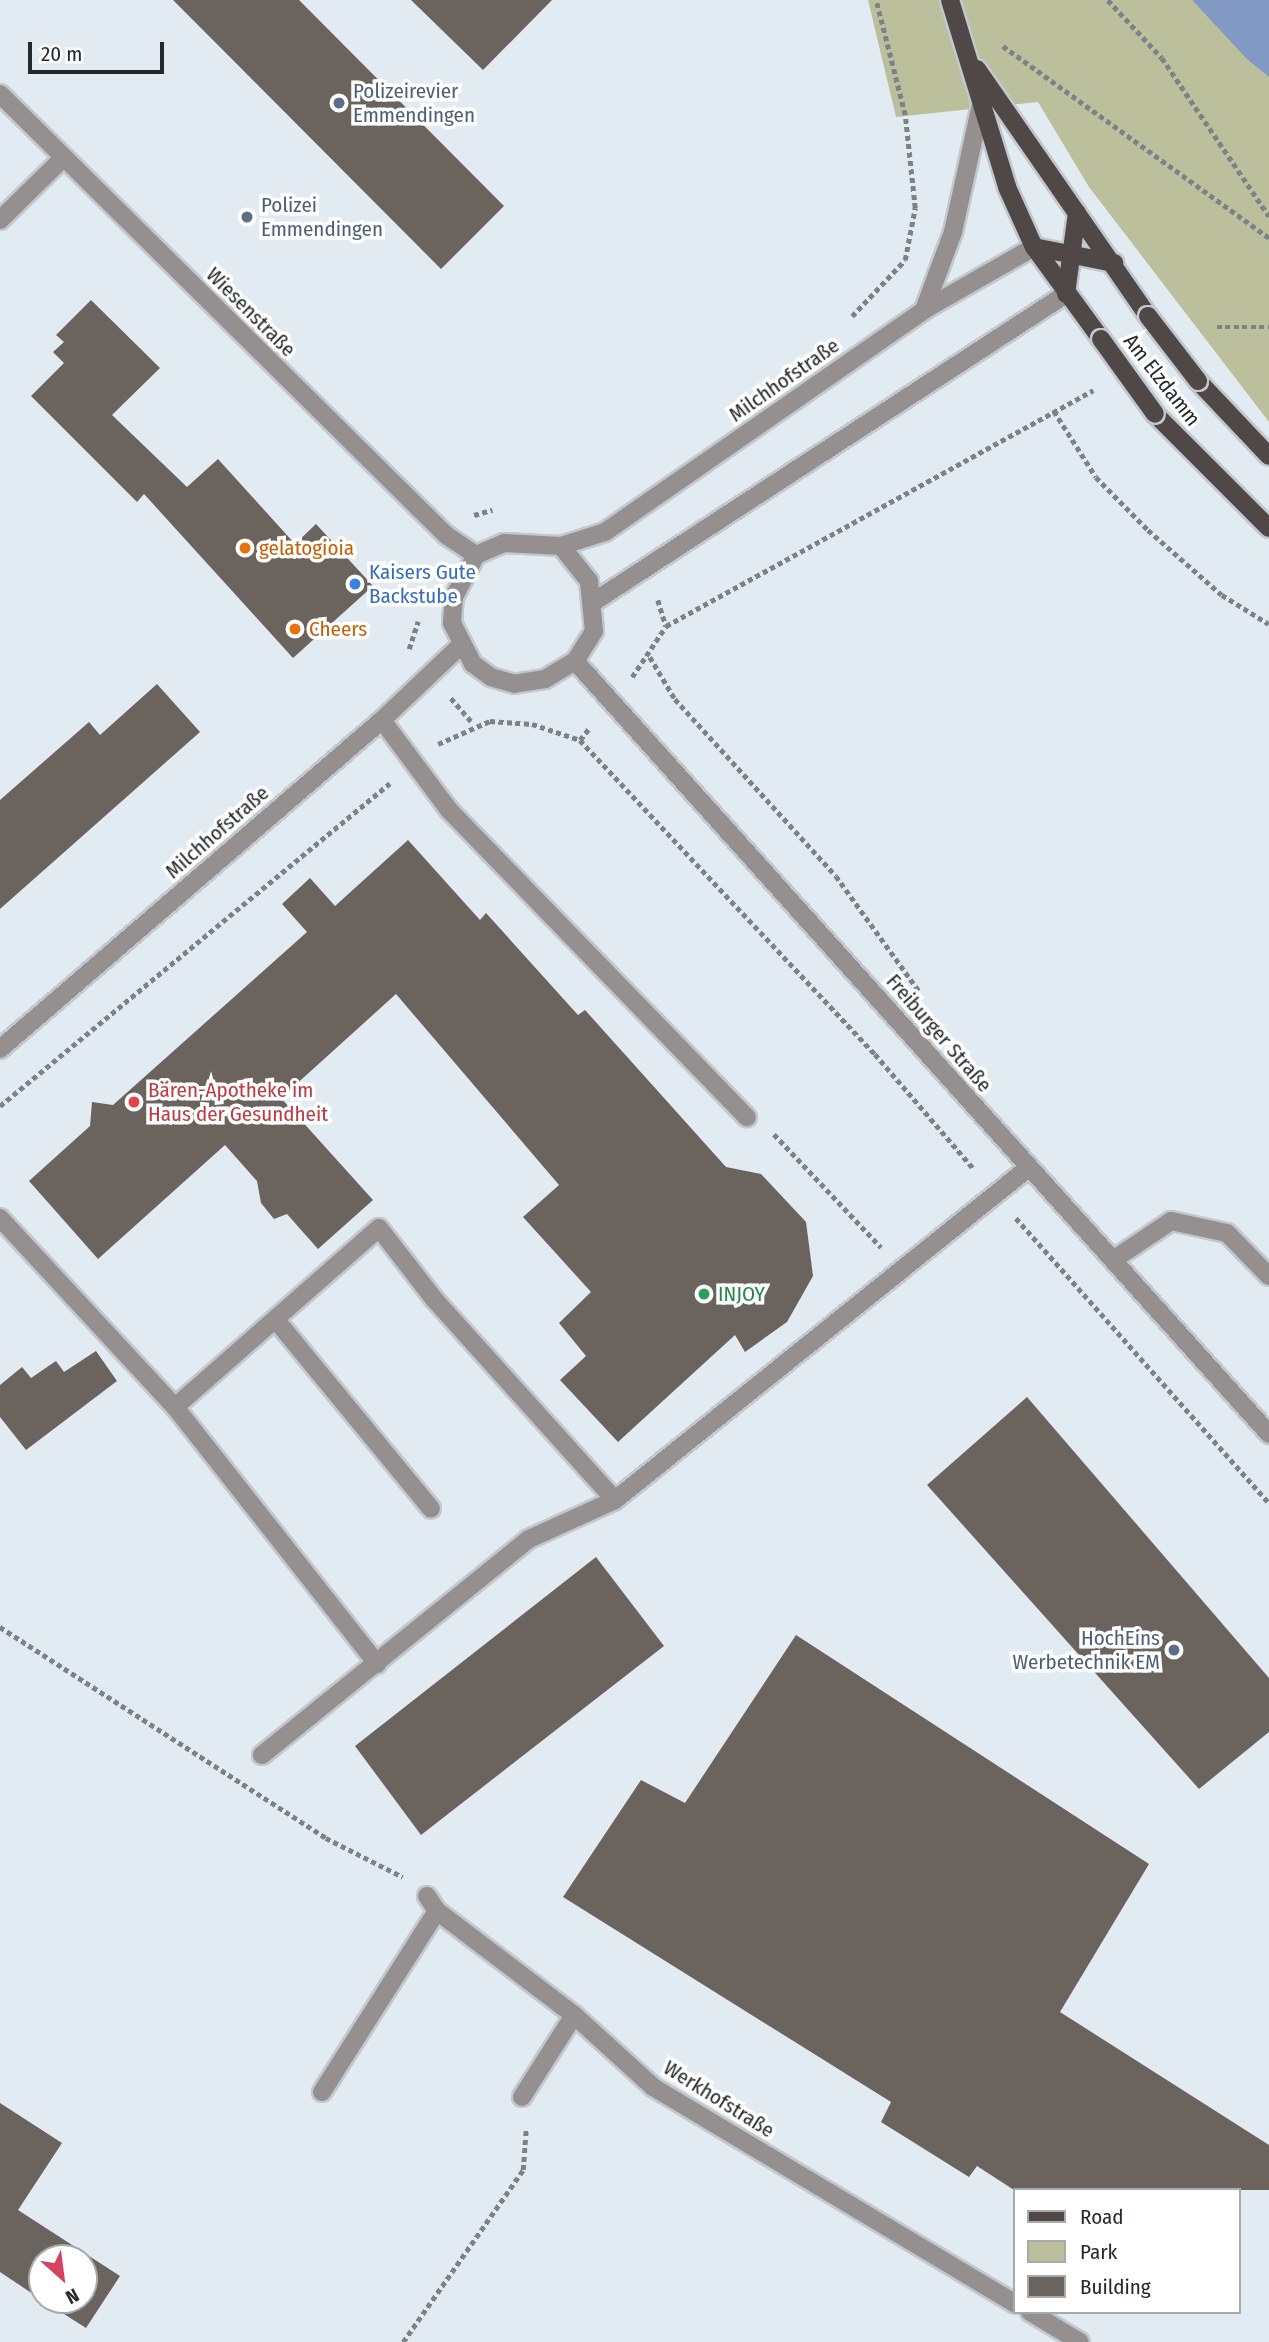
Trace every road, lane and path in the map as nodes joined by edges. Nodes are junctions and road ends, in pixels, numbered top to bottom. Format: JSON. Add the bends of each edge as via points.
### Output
{"nodes":[{"id":1,"x":876,"y":0,"type":"edge"},
{"id":2,"x":1108,"y":0,"type":"edge"},
{"id":3,"x":951,"y":5,"type":"edge"},
{"id":4,"x":973,"y":63,"type":"junction"},
{"id":5,"x":0,"y":94,"type":"edge"},
{"id":6,"x":981,"y":105,"type":"junction"},
{"id":7,"x":63,"y":158,"type":"junction"},
{"id":8,"x":1077,"y":213,"type":"junction"},
{"id":9,"x":1269,"y":216,"type":"edge"},
{"id":10,"x":0,"y":220,"type":"edge"},
{"id":11,"x":1269,"y":238,"type":"edge"},
{"id":12,"x":1034,"y":247,"type":"junction"},
{"id":13,"x":1071,"y":254,"type":"junction"},
{"id":14,"x":1114,"y":262,"type":"junction"},
{"id":15,"x":1066,"y":294,"type":"junction"},
{"id":16,"x":923,"y":310,"type":"junction"},
{"id":17,"x":850,"y":318,"type":"dead end"},
{"id":18,"x":1217,"y":327,"type":"dead end"},
{"id":19,"x":1269,"y":327,"type":"edge"},
{"id":20,"x":1093,"y":390,"type":"dead end"},
{"id":21,"x":1054,"y":411,"type":"junction"},
{"id":22,"x":1269,"y":456,"type":"edge"},
{"id":23,"x":1269,"y":528,"type":"edge"},
{"id":24,"x":561,"y":546,"type":"junction"},
{"id":25,"x":476,"y":555,"type":"junction"},
{"id":26,"x":595,"y":601,"type":"junction"},
{"id":27,"x":1269,"y":624,"type":"edge"},
{"id":28,"x":460,"y":646,"type":"junction"},
{"id":29,"x":575,"y":662,"type":"junction"},
{"id":30,"x":382,"y":720,"type":"junction"},
{"id":31,"x":413,"y":764,"type":"junction"},
{"id":32,"x":924,"y":998,"type":"dead end"},
{"id":33,"x":0,"y":1049,"type":"edge"},
{"id":34,"x":0,"y":1105,"type":"edge"},
{"id":35,"x":747,"y":1117,"type":"joint"},
{"id":36,"x":1027,"y":1169,"type":"junction"},
{"id":37,"x":996,"y":1195,"type":"junction"},
{"id":38,"x":0,"y":1218,"type":"edge"},
{"id":39,"x":1113,"y":1260,"type":"junction"},
{"id":40,"x":905,"y":1272,"type":"junction"},
{"id":41,"x":1269,"y":1276,"type":"edge"},
{"id":42,"x":276,"y":1320,"type":"junction"},
{"id":43,"x":175,"y":1407,"type":"junction"},
{"id":44,"x":1269,"y":1434,"type":"edge"},
{"id":45,"x":615,"y":1500,"type":"junction"},
{"id":46,"x":1269,"y":1503,"type":"edge"},
{"id":47,"x":431,"y":1509,"type":"dead end"},
{"id":48,"x":0,"y":1627,"type":"edge"},
{"id":49,"x":377,"y":1664,"type":"junction"},
{"id":50,"x":262,"y":1755,"type":"dead end"},
{"id":51,"x":427,"y":1896,"type":"joint"},
{"id":52,"x":438,"y":1911,"type":"junction"},
{"id":53,"x":574,"y":2015,"type":"junction"},
{"id":54,"x":322,"y":2092,"type":"dead end"},
{"id":55,"x":522,"y":2097,"type":"joint"},
{"id":56,"x":1014,"y":2303,"type":"edge"},
{"id":57,"x":1033,"y":2314,"type":"edge"},
{"id":58,"x":403,"y":2342,"type":"edge"},
{"id":59,"x":1080,"y":2342,"type":"edge"}],
"edges":[{"from":1,"to":17,"type":"path","via":[[905,115],[915,208],[905,260]]},
{"from":2,"to":9,"type":"path","via":[[1162,58]]},
{"from":3,"to":4,"type":"main road"},
{"from":3,"to":11,"type":"path"},
{"from":4,"to":6,"type":"main road","name":"Am Elzdamm"},
{"from":4,"to":8,"type":"main road","name":"Am Elzdamm"},
{"from":5,"to":7,"type":"street","name":"Wiesenstraße"},
{"from":6,"to":12,"type":"main road","name":"Am Elzdamm"},
{"from":6,"to":16,"type":"street","via":[[953,232]]},
{"from":7,"to":10,"type":"street"},
{"from":7,"to":25,"type":"street","name":"Wiesenstraße","via":[[446,534]]},
{"from":8,"to":13,"type":"main road"},
{"from":8,"to":14,"type":"main road","name":"Am Elzdamm"},
{"from":12,"to":13,"type":"main road"},
{"from":12,"to":15,"type":"main road","name":"Am Elzdamm"},
{"from":12,"to":16,"type":"street","name":"Milchhofstraße"},
{"from":13,"to":14,"type":"main road"},
{"from":13,"to":15,"type":"main road"},
{"from":14,"to":22,"type":"main road","name":"Am Elzdamm","bridge":true,"via":[[1198,381]]},
{"from":15,"to":23,"type":"main road","name":"Am Elzdamm","bridge":true,"via":[[1155,414]]},
{"from":15,"to":26,"type":"street"},
{"from":16,"to":24,"type":"street","name":"Milchhofstraße","via":[[605,533]]},
{"from":18,"to":19,"type":"path"},
{"from":20,"to":21,"type":"path"},
{"from":21,"to":27,"type":"path","via":[[1096,477],[1222,595]]},
{"from":21,"to":32,"type":"path","via":[[666,626],[650,657],[675,699],[836,876]]},
{"from":24,"to":25,"type":"street","name":"Milchhofstraße","via":[[504,543]]},
{"from":24,"to":26,"type":"street","via":[[589,581]]},
{"from":25,"to":28,"type":"street","via":[[454,597],[452,623]]},
{"from":26,"to":29,"type":"street","via":[[594,631]]},
{"from":28,"to":29,"type":"street","via":[[491,677],[515,684],[545,679]]},
{"from":28,"to":30,"type":"street","name":"Milchhofstraße"},
{"from":29,"to":36,"type":"street","name":"Freiburger Straße"},
{"from":30,"to":31,"type":"street"},
{"from":30,"to":33,"type":"street","name":"Milchhofstraße"},
{"from":31,"to":34,"type":"path"},
{"from":31,"to":35,"type":"street","via":[[449,810]]},
{"from":31,"to":37,"type":"path","via":[[456,732],[490,720],[532,724],[580,740],[875,1054]]},
{"from":35,"to":40,"type":"path","via":[[769,1129]]},
{"from":36,"to":37,"type":"street"},
{"from":36,"to":39,"type":"street","name":"Freiburger Straße"},
{"from":37,"to":40,"type":"street"},
{"from":37,"to":46,"type":"path","via":[[1077,1293]]},
{"from":38,"to":43,"type":"street"},
{"from":39,"to":41,"type":"street","via":[[1171,1221],[1227,1233]]},
{"from":39,"to":44,"type":"street","name":"Freiburger Straße"},
{"from":40,"to":45,"type":"street"},
{"from":42,"to":43,"type":"street"},
{"from":42,"to":45,"type":"street","via":[[379,1228],[434,1299]]},
{"from":42,"to":47,"type":"street"},
{"from":43,"to":49,"type":"street"},
{"from":45,"to":49,"type":"street","via":[[529,1539]]},
{"from":48,"to":51,"type":"path","via":[[326,1838],[382,1863]]},
{"from":49,"to":50,"type":"street"},
{"from":51,"to":52,"type":"street","name":"Werkhofstraße"},
{"from":52,"to":53,"type":"street","name":"Werkhofstraße"},
{"from":52,"to":54,"type":"street"},
{"from":53,"to":55,"type":"street"},
{"from":53,"to":56,"type":"street","name":"Werkhofstraße","via":[[653,2087]]},
{"from":55,"to":58,"type":"path","via":[[527,2138],[523,2170]]},
{"from":57,"to":59,"type":"street"}]}
